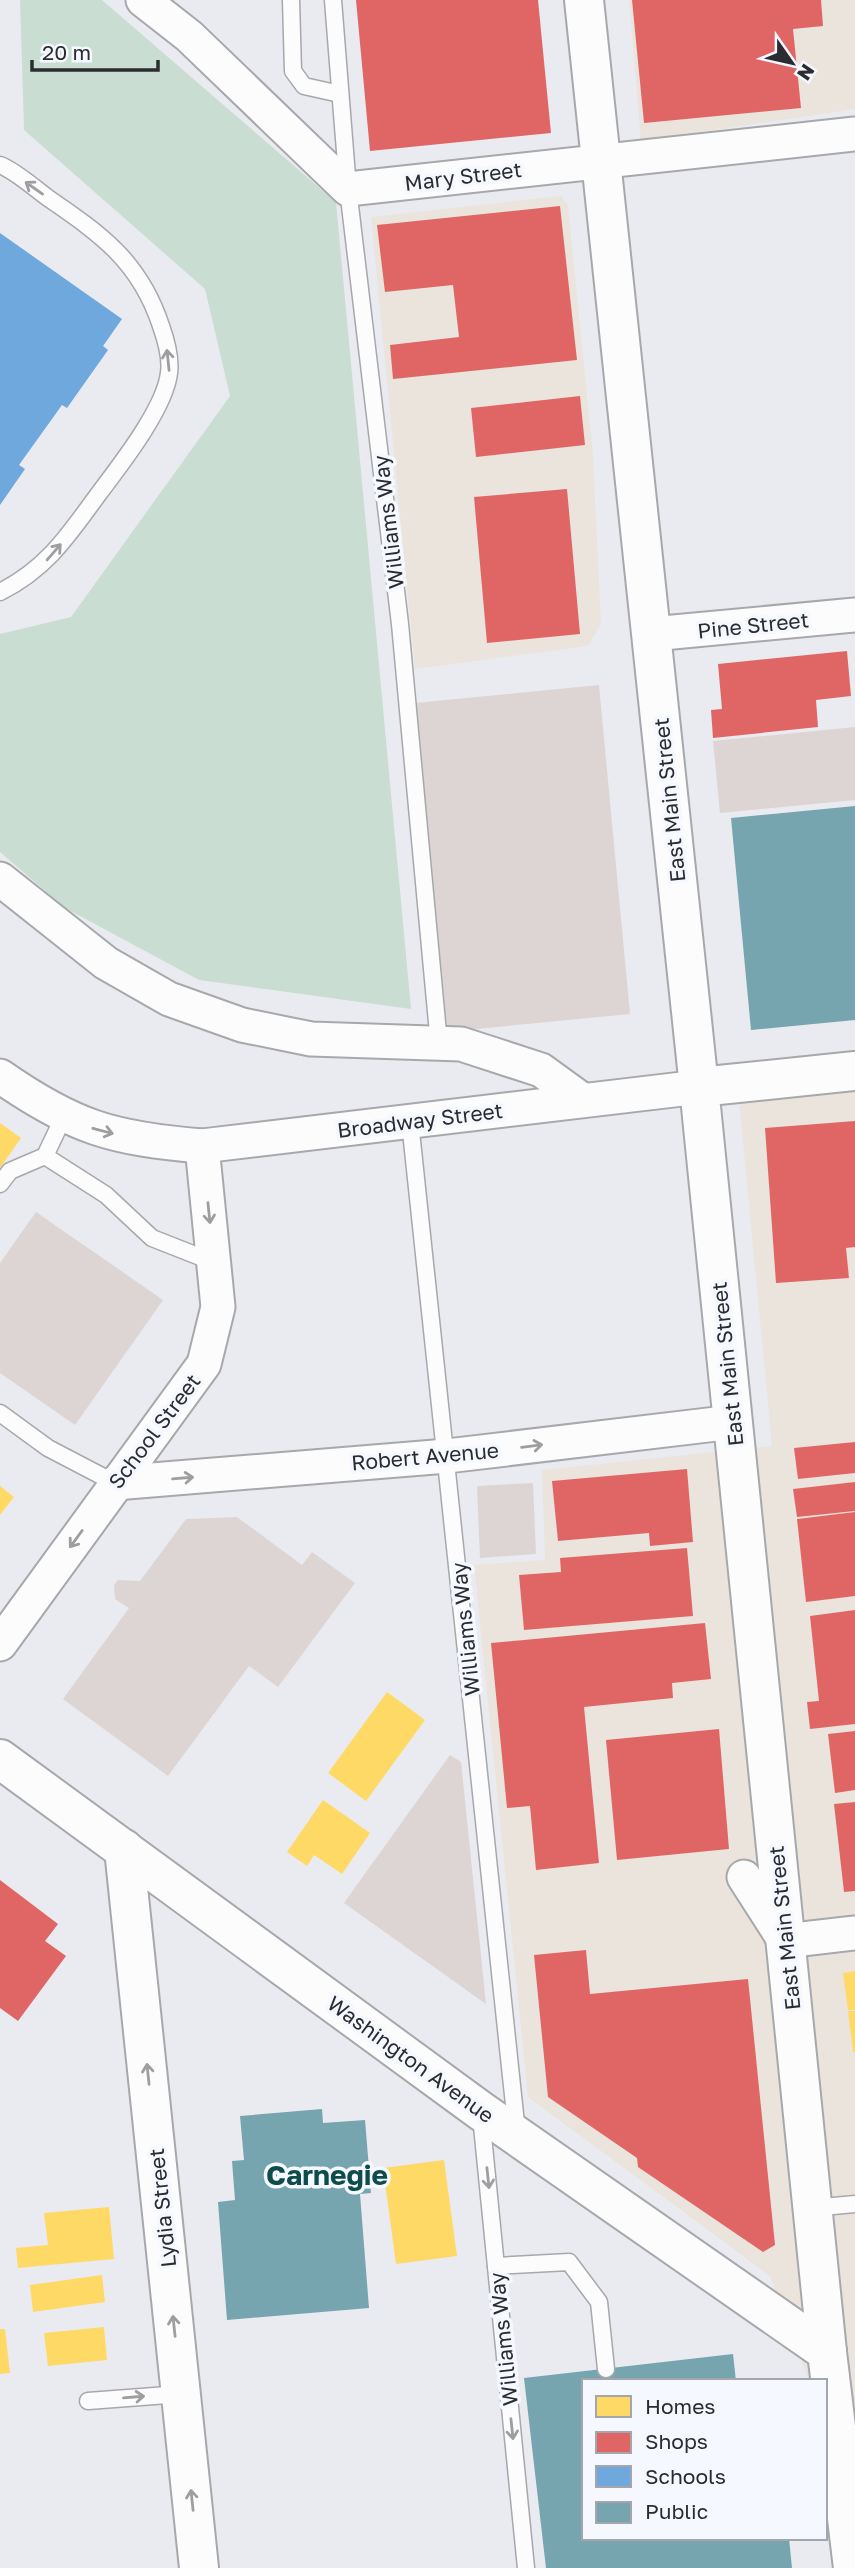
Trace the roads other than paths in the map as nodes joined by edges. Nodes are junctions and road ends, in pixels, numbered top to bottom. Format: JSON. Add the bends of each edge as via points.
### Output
{"nodes":[{"id":1,"x":144,"y":0,"type":"edge"},
{"id":2,"x":291,"y":0,"type":"edge"},
{"id":3,"x":333,"y":0,"type":"edge"},
{"id":4,"x":584,"y":0,"type":"edge"},
{"id":5,"x":340,"y":94,"type":"junction"},
{"id":6,"x":855,"y":134,"type":"edge"},
{"id":7,"x":602,"y":159,"type":"junction"},
{"id":8,"x":0,"y":165,"type":"edge"},
{"id":9,"x":348,"y":189,"type":"junction"},
{"id":10,"x":0,"y":592,"type":"edge"},
{"id":11,"x":855,"y":615,"type":"edge"},
{"id":12,"x":652,"y":634,"type":"junction"},
{"id":13,"x":0,"y":879,"type":"edge"},
{"id":14,"x":439,"y":1044,"type":"junction"},
{"id":15,"x":855,"y":1071,"type":"edge"},
{"id":16,"x":0,"y":1076,"type":"edge"},
{"id":17,"x":699,"y":1087,"type":"junction"},
{"id":18,"x":581,"y":1099,"type":"junction"},
{"id":19,"x":64,"y":1116,"type":"junction"},
{"id":20,"x":410,"y":1122,"type":"junction"},
{"id":21,"x":202,"y":1146,"type":"junction"},
{"id":22,"x":45,"y":1156,"type":"junction"},
{"id":23,"x":0,"y":1184,"type":"edge"},
{"id":24,"x":214,"y":1262,"type":"junction"},
{"id":25,"x":0,"y":1413,"type":"edge"},
{"id":26,"x":733,"y":1423,"type":"junction"},
{"id":27,"x":447,"y":1456,"type":"junction"},
{"id":28,"x":115,"y":1483,"type":"junction"},
{"id":29,"x":0,"y":1644,"type":"edge"},
{"id":30,"x":0,"y":1759,"type":"edge"},
{"id":31,"x":124,"y":1849,"type":"junction"},
{"id":32,"x":744,"y":1877,"type":"dead end"},
{"id":33,"x":855,"y":1933,"type":"edge"},
{"id":34,"x":785,"y":1941,"type":"junction"},
{"id":35,"x":481,"y":2110,"type":"junction"},
{"id":36,"x":518,"y":2136,"type":"junction"},
{"id":37,"x":855,"y":2204,"type":"edge"},
{"id":38,"x":812,"y":2208,"type":"junction"},
{"id":39,"x":496,"y":2266,"type":"junction"},
{"id":40,"x":827,"y":2352,"type":"junction"},
{"id":41,"x":606,"y":2369,"type":"dead end"},
{"id":42,"x":181,"y":2394,"type":"junction"},
{"id":43,"x":88,"y":2401,"type":"dead end"},
{"id":44,"x":199,"y":2568,"type":"edge"},
{"id":45,"x":526,"y":2568,"type":"edge"},
{"id":46,"x":853,"y":2568,"type":"edge"}],
"edges":[{"from":1,"to":9,"type":"street","via":[[189,36]]},
{"from":2,"to":5,"type":"lane","via":[[293,72],[304,86]]},
{"from":3,"to":5,"type":"lane","name":"Williams Way"},
{"from":4,"to":7,"type":"main road","name":"East Main Street"},
{"from":5,"to":9,"type":"lane","name":"Williams Way"},
{"from":6,"to":7,"type":"street","name":"Mary Street"},
{"from":7,"to":9,"type":"street","name":"Mary Street"},
{"from":7,"to":12,"type":"main road","name":"East Main Street"},
{"from":10,"to":8,"type":"lane","one_way":true,"via":[[52,557],[133,449],[169,374],[166,341],[151,295],[130,267],[103,236]]},
{"from":9,"to":14,"type":"lane","name":"Williams Way","via":[[400,624]]},
{"from":11,"to":12,"type":"street","name":"Pine Street"},
{"from":12,"to":17,"type":"main road","name":"East Main Street"},
{"from":13,"to":14,"type":"street","via":[[106,963],[169,999],[242,1025],[311,1039]]},
{"from":14,"to":18,"type":"street","via":[[461,1044],[526,1064]]},
{"from":15,"to":17,"type":"main road","name":"Broadway Street"},
{"from":16,"to":19,"type":"street","name":"Broadway Street"},
{"from":17,"to":18,"type":"street","name":"Broadway Street"},
{"from":17,"to":26,"type":"main road","name":"East Main Street"},
{"from":18,"to":20,"type":"street","name":"Broadway Street"},
{"from":19,"to":21,"type":"street","name":"Broadway Street","one_way":true,"via":[[80,1125],[141,1141]]},
{"from":19,"to":22,"type":"lane"},
{"from":20,"to":21,"type":"street","name":"Broadway Street"},
{"from":20,"to":27,"type":"lane","name":"Williams Way"},
{"from":21,"to":24,"type":"street","name":"School Street","one_way":true},
{"from":22,"to":23,"type":"lane","via":[[10,1171]]},
{"from":22,"to":24,"type":"lane","via":[[106,1195],[152,1238]]},
{"from":24,"to":28,"type":"street","name":"School Street","via":[[218,1307],[204,1364]]},
{"from":25,"to":28,"type":"lane","via":[[48,1448]]},
{"from":27,"to":26,"type":"street","name":"Robert Avenue","one_way":true},
{"from":26,"to":34,"type":"main road","name":"East Main Street"},
{"from":28,"to":27,"type":"street","name":"Robert Avenue","one_way":true},
{"from":27,"to":36,"type":"lane","name":"Williams Way"},
{"from":28,"to":29,"type":"street","name":"School Street","one_way":true},
{"from":30,"to":31,"type":"main road","name":"Washington Avenue"},
{"from":31,"to":35,"type":"main road","name":"Washington Avenue"},
{"from":42,"to":31,"type":"main road","name":"Lydia Street","one_way":true},
{"from":32,"to":34,"type":"street"},
{"from":33,"to":34,"type":"street"},
{"from":34,"to":38,"type":"main road","name":"East Main Street"},
{"from":35,"to":36,"type":"main road","name":"Washington Avenue"},
{"from":35,"to":39,"type":"lane","name":"Williams Way","one_way":true},
{"from":36,"to":40,"type":"main road","name":"Washington Avenue"},
{"from":37,"to":38,"type":"lane"},
{"from":38,"to":40,"type":"main road","name":"East Main Street"},
{"from":39,"to":41,"type":"lane","via":[[569,2262],[598,2302]]},
{"from":39,"to":45,"type":"lane","name":"Williams Way","one_way":true},
{"from":40,"to":46,"type":"main road","name":"East Main Street"},
{"from":43,"to":42,"type":"lane","one_way":true},
{"from":44,"to":42,"type":"main road","name":"Lydia Street","one_way":true}]}
